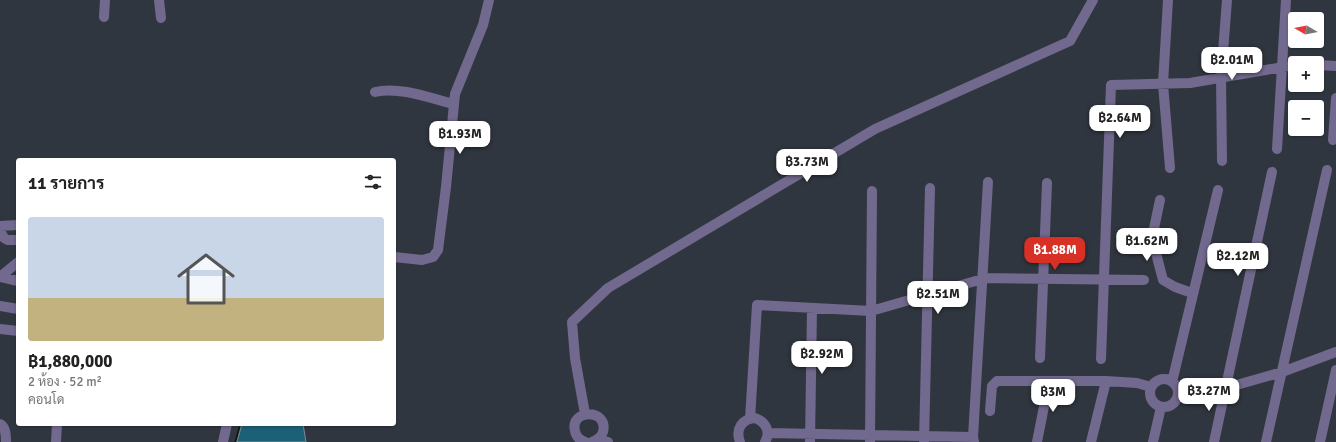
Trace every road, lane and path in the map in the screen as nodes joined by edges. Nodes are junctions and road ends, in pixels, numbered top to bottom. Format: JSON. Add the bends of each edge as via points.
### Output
{"nodes":[{"id":1,"x":105,"y":0,"type":"edge"},
{"id":2,"x":158,"y":0,"type":"edge"},
{"id":3,"x":489,"y":0,"type":"edge"},
{"id":4,"x":1093,"y":0,"type":"edge"},
{"id":5,"x":1168,"y":0,"type":"edge"},
{"id":6,"x":1227,"y":0,"type":"edge"},
{"id":7,"x":1286,"y":0,"type":"edge"},
{"id":8,"x":104,"y":18,"type":"dead end"},
{"id":9,"x":161,"y":18,"type":"dead end"},
{"id":10,"x":1324,"y":65,"type":"edge"},
{"id":11,"x":1336,"y":66,"type":"edge"},
{"id":12,"x":1288,"y":67,"type":"edge"},
{"id":13,"x":1282,"y":68,"type":"junction"},
{"id":14,"x":1220,"y":78,"type":"junction"},
{"id":15,"x":1163,"y":84,"type":"junction"},
{"id":16,"x":375,"y":92,"type":"dead end"},
{"id":17,"x":1336,"y":98,"type":"edge"},
{"id":18,"x":453,"y":104,"type":"junction"},
{"id":19,"x":1333,"y":140,"type":"dead end"},
{"id":20,"x":1277,"y":149,"type":"dead end"},
{"id":21,"x":1222,"y":161,"type":"dead end"},
{"id":22,"x":1170,"y":168,"type":"dead end"},
{"id":23,"x":1327,"y":170,"type":"dead end"},
{"id":24,"x":1272,"y":172,"type":"dead end"},
{"id":25,"x":988,"y":182,"type":"dead end"},
{"id":26,"x":1047,"y":183,"type":"dead end"},
{"id":27,"x":930,"y":188,"type":"dead end"},
{"id":28,"x":1218,"y":190,"type":"dead end"},
{"id":29,"x":872,"y":191,"type":"dead end"},
{"id":30,"x":1160,"y":200,"type":"dead end"},
{"id":31,"x":16,"y":225,"type":"edge"},
{"id":32,"x":0,"y":226,"type":"edge"},
{"id":33,"x":0,"y":231,"type":"edge"},
{"id":34,"x":16,"y":240,"type":"edge"},
{"id":35,"x":396,"y":257,"type":"edge"},
{"id":36,"x":16,"y":263,"type":"edge"},
{"id":37,"x":5,"y":267,"type":"edge"},
{"id":38,"x":0,"y":277,"type":"edge"},
{"id":39,"x":983,"y":279,"type":"junction"},
{"id":40,"x":1043,"y":279,"type":"junction"},
{"id":41,"x":1103,"y":280,"type":"junction"},
{"id":42,"x":1144,"y":280,"type":"dead end"},
{"id":43,"x":16,"y":281,"type":"edge"},
{"id":44,"x":1192,"y":293,"type":"junction"},
{"id":45,"x":927,"y":295,"type":"junction"},
{"id":46,"x":0,"y":306,"type":"edge"},
{"id":47,"x":812,"y":308,"type":"junction"},
{"id":48,"x":16,"y":309,"type":"edge"},
{"id":49,"x":871,"y":311,"type":"junction"},
{"id":50,"x":0,"y":329,"type":"edge"},
{"id":51,"x":16,"y":331,"type":"edge"},
{"id":52,"x":1336,"y":352,"type":"edge"},
{"id":53,"x":1040,"y":358,"type":"dead end"},
{"id":54,"x":1101,"y":359,"type":"dead end"},
{"id":55,"x":1336,"y":370,"type":"edge"},
{"id":56,"x":1282,"y":372,"type":"junction"},
{"id":57,"x":1049,"y":381,"type":"junction"},
{"id":58,"x":1106,"y":381,"type":"junction"},
{"id":59,"x":1172,"y":382,"type":"junction"},
{"id":60,"x":1151,"y":387,"type":"junction"},
{"id":61,"x":1226,"y":388,"type":"junction"},
{"id":62,"x":1178,"y":392,"type":"junction"},
{"id":63,"x":1161,"y":407,"type":"junction"},
{"id":64,"x":990,"y":411,"type":"dead end"},
{"id":65,"x":585,"y":414,"type":"junction"},
{"id":66,"x":750,"y":418,"type":"junction"},
{"id":67,"x":0,"y":424,"type":"edge"},
{"id":68,"x":57,"y":426,"type":"edge"},
{"id":69,"x":227,"y":426,"type":"edge"},
{"id":70,"x":767,"y":438,"type":"edge"},
{"id":71,"x":810,"y":438,"type":"edge"},
{"id":72,"x":870,"y":439,"type":"edge"},
{"id":73,"x":924,"y":439,"type":"edge"},
{"id":74,"x":973,"y":440,"type":"edge"},
{"id":75,"x":582,"y":441,"type":"edge"},
{"id":76,"x":599,"y":441,"type":"edge"},
{"id":77,"x":6,"y":442,"type":"edge"},
{"id":78,"x":56,"y":442,"type":"edge"},
{"id":79,"x":223,"y":442,"type":"edge"},
{"id":80,"x":740,"y":442,"type":"edge"},
{"id":81,"x":1037,"y":442,"type":"edge"},
{"id":82,"x":1091,"y":442,"type":"edge"},
{"id":83,"x":1153,"y":442,"type":"edge"},
{"id":84,"x":1214,"y":442,"type":"edge"},
{"id":85,"x":1266,"y":442,"type":"edge"},
{"id":86,"x":1320,"y":442,"type":"edge"}],
"edges":[{"from":1,"to":8,"type":"street"},
{"from":2,"to":9,"type":"street"},
{"from":3,"to":18,"type":"street","via":[[483,25],[458,84]]},
{"from":4,"to":65,"type":"street","via":[[1070,41],[875,129],[608,288],[572,322],[575,358]]},
{"from":5,"to":15,"type":"street"},
{"from":6,"to":14,"type":"street"},
{"from":7,"to":13,"type":"street"},
{"from":10,"to":11,"type":"street"},
{"from":12,"to":13,"type":"street"},
{"from":13,"to":14,"type":"street"},
{"from":13,"to":20,"type":"street"},
{"from":14,"to":15,"type":"street"},
{"from":14,"to":21,"type":"street"},
{"from":15,"to":22,"type":"street"},
{"from":15,"to":41,"type":"street","via":[[1111,85]]},
{"from":16,"to":18,"type":"street","via":[[401,91]]},
{"from":17,"to":19,"type":"street"},
{"from":18,"to":35,"type":"street","via":[[438,250],[433,257],[422,260]]},
{"from":23,"to":56,"type":"street"},
{"from":24,"to":61,"type":"street"},
{"from":25,"to":39,"type":"street"},
{"from":26,"to":40,"type":"street"},
{"from":27,"to":45,"type":"street"},
{"from":28,"to":44,"type":"street"},
{"from":29,"to":49,"type":"street"},
{"from":30,"to":44,"type":"street","via":[[1152,238],[1163,280],[1175,288]]},
{"from":31,"to":32,"type":"street"},
{"from":33,"to":34,"type":"street","via":[[4,238]]},
{"from":36,"to":37,"type":"street"},
{"from":37,"to":38,"type":"street"},
{"from":38,"to":43,"type":"street"},
{"from":39,"to":40,"type":"street"},
{"from":39,"to":45,"type":"street"},
{"from":39,"to":74,"type":"street"},
{"from":40,"to":41,"type":"street"},
{"from":40,"to":53,"type":"street"},
{"from":41,"to":42,"type":"street"},
{"from":41,"to":54,"type":"street"},
{"from":44,"to":59,"type":"street"},
{"from":45,"to":49,"type":"street"},
{"from":45,"to":73,"type":"street"},
{"from":46,"to":48,"type":"street"},
{"from":47,"to":49,"type":"street"},
{"from":47,"to":66,"type":"street","via":[[757,305]]},
{"from":47,"to":71,"type":"street"},
{"from":49,"to":72,"type":"street"},
{"from":50,"to":51,"type":"street"},
{"from":52,"to":56,"type":"street"},
{"from":55,"to":86,"type":"street"},
{"from":56,"to":61,"type":"street"},
{"from":56,"to":85,"type":"street"},
{"from":57,"to":58,"type":"street"},
{"from":57,"to":64,"type":"street","via":[[997,381],[992,386]]},
{"from":57,"to":81,"type":"street"},
{"from":58,"to":60,"type":"street"},
{"from":58,"to":82,"type":"street"},
{"from":59,"to":60,"type":"street","via":[[1164,379]]},
{"from":59,"to":62,"type":"street"},
{"from":60,"to":63,"type":"street","via":[[1151,400]]},
{"from":61,"to":62,"type":"street"},
{"from":61,"to":84,"type":"street"},
{"from":62,"to":63,"type":"street","via":[[1173,404]]},
{"from":63,"to":83,"type":"street"},
{"from":65,"to":75,"type":"street","via":[[575,423],[575,433]]},
{"from":65,"to":76,"type":"street","via":[[594,414],[602,421],[603,431]]},
{"from":66,"to":70,"type":"street","via":[[764,423]]},
{"from":66,"to":80,"type":"street","via":[[739,428]]},
{"from":67,"to":77,"type":"street","via":[[4,426]]},
{"from":68,"to":78,"type":"street"},
{"from":69,"to":79,"type":"street"},
{"from":70,"to":71,"type":"street"},
{"from":71,"to":72,"type":"street"},
{"from":72,"to":73,"type":"street"},
{"from":73,"to":74,"type":"street"}]}
